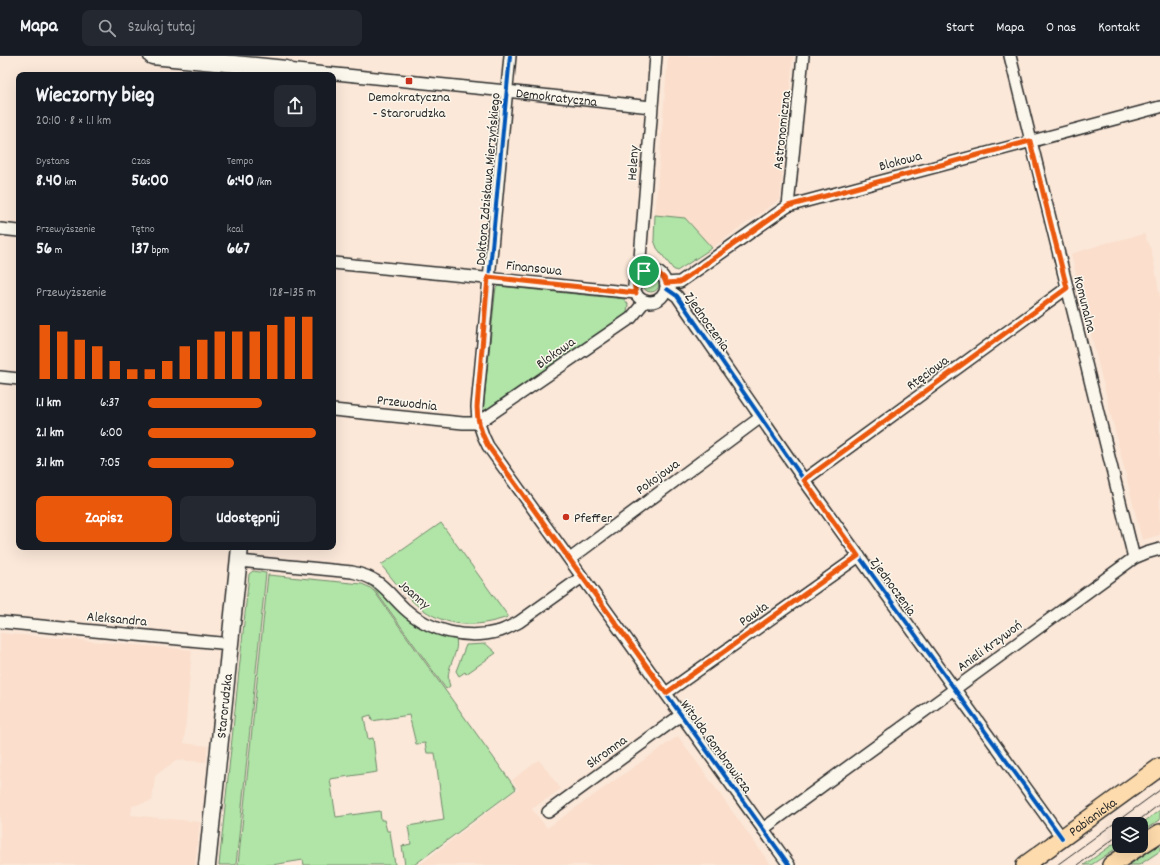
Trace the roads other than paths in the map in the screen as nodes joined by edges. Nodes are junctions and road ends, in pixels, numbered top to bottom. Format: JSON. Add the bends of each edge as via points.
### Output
{"nodes":[{"id":1,"x":152,"y":56,"type":"edge"},
{"id":2,"x":510,"y":56,"type":"edge"},
{"id":3,"x":656,"y":56,"type":"edge"},
{"id":4,"x":803,"y":56,"type":"edge"},
{"id":5,"x":1010,"y":56,"type":"edge"},
{"id":6,"x":287,"y":67,"type":"edge"},
{"id":7,"x":333,"y":72,"type":"edge"},
{"id":8,"x":336,"y":72,"type":"edge"},
{"id":9,"x":506,"y":91,"type":"junction"},
{"id":10,"x":651,"y":107,"type":"junction"},
{"id":11,"x":1160,"y":107,"type":"edge"},
{"id":12,"x":1030,"y":141,"type":"junction"},
{"id":13,"x":788,"y":206,"type":"junction"},
{"id":14,"x":0,"y":229,"type":"edge"},
{"id":15,"x":16,"y":231,"type":"edge"},
{"id":16,"x":336,"y":263,"type":"edge"},
{"id":17,"x":644,"y":271,"type":"junction"},
{"id":18,"x":488,"y":277,"type":"junction"},
{"id":19,"x":667,"y":286,"type":"junction"},
{"id":20,"x":1067,"y":288,"type":"junction"},
{"id":21,"x":636,"y":293,"type":"junction"},
{"id":22,"x":644,"y":301,"type":"junction"},
{"id":23,"x":0,"y":377,"type":"edge"},
{"id":24,"x":16,"y":379,"type":"edge"},
{"id":25,"x":336,"y":410,"type":"edge"},
{"id":26,"x":761,"y":418,"type":"junction"},
{"id":27,"x":478,"y":423,"type":"junction"},
{"id":28,"x":804,"y":480,"type":"junction"},
{"id":29,"x":1160,"y":549,"type":"edge"},
{"id":30,"x":240,"y":554,"type":"edge"},
{"id":31,"x":858,"y":556,"type":"junction"},
{"id":32,"x":1134,"y":558,"type":"junction"},
{"id":33,"x":570,"y":559,"type":"junction"},
{"id":34,"x":582,"y":577,"type":"junction"},
{"id":35,"x":0,"y":622,"type":"edge"},
{"id":36,"x":231,"y":644,"type":"junction"},
{"id":37,"x":954,"y":689,"type":"junction"},
{"id":38,"x":666,"y":693,"type":"junction"},
{"id":39,"x":681,"y":715,"type":"junction"},
{"id":40,"x":1160,"y":767,"type":"edge"},
{"id":41,"x":548,"y":812,"type":"dead end"},
{"id":42,"x":763,"y":829,"type":"junction"},
{"id":43,"x":1160,"y":832,"type":"edge"},
{"id":44,"x":1062,"y":838,"type":"junction"},
{"id":45,"x":1148,"y":840,"type":"edge"},
{"id":46,"x":1129,"y":853,"type":"edge"},
{"id":47,"x":207,"y":865,"type":"edge"},
{"id":48,"x":789,"y":865,"type":"edge"},
{"id":49,"x":1024,"y":865,"type":"edge"},
{"id":50,"x":1111,"y":865,"type":"edge"}],
"edges":[{"from":1,"to":6,"type":"street","name":"Demokratyczna"},
{"from":2,"to":9,"type":"street","name":"Doktora Zdzisława Mierzyńskiego"},
{"from":3,"to":10,"type":"street","name":"Heleny"},
{"from":4,"to":13,"type":"street","name":"Astronomiczna"},
{"from":5,"to":12,"type":"street","name":"Komunalna"},
{"from":6,"to":7,"type":"street","name":"Demokratyczna"},
{"from":8,"to":9,"type":"street","name":"Demokratyczna"},
{"from":9,"to":10,"type":"street","name":"Demokratyczna"},
{"from":9,"to":18,"type":"street","name":"Doktora Zdzisława Mierzyńskiego"},
{"from":10,"to":17,"type":"street","name":"Heleny","via":[[640,258]]},
{"from":11,"to":12,"type":"street","name":"Blokowa"},
{"from":12,"to":13,"type":"street","name":"Blokowa"},
{"from":12,"to":20,"type":"street","name":"Komunalna"},
{"from":13,"to":19,"type":"street","name":"Blokowa","via":[[680,282]]},
{"from":14,"to":15,"type":"street"},
{"from":16,"to":18,"type":"street","name":"Finansowa"},
{"from":17,"to":19,"type":"street","via":[[655,270],[664,278]]},
{"from":17,"to":21,"type":"street","via":[[634,284]]},
{"from":18,"to":21,"type":"street","name":"Finansowa"},
{"from":18,"to":27,"type":"street","name":"Doktora Zdzisława Mierzyńskiego","via":[[477,407]]},
{"from":19,"to":22,"type":"street","via":[[658,300]]},
{"from":19,"to":26,"type":"street","name":"Zjednoczenia","via":[[678,296]]},
{"from":20,"to":28,"type":"street","name":"Rtęciowa"},
{"from":20,"to":32,"type":"street","name":"Komunalna"},
{"from":21,"to":22,"type":"street"},
{"from":22,"to":27,"type":"street","name":"Blokowa","via":[[631,318]]},
{"from":23,"to":24,"type":"street"},
{"from":25,"to":27,"type":"street","name":"Przewodnia"},
{"from":26,"to":28,"type":"street","name":"Zjednoczenia"},
{"from":26,"to":33,"type":"street","name":"Pokojowa"},
{"from":27,"to":33,"type":"street","name":"Witolda Gombrowicza","via":[[488,446]]},
{"from":28,"to":31,"type":"street","name":"Zjednoczenia"},
{"from":29,"to":32,"type":"street","name":"Anieli Krzywoń"},
{"from":30,"to":34,"type":"street","name":"Joanny","via":[[364,574],[380,582],[405,608],[421,620],[439,629],[467,634],[501,631],[519,622]]},
{"from":30,"to":36,"type":"street","name":"Starorudzka"},
{"from":31,"to":37,"type":"street","name":"Zjednoczenia"},
{"from":31,"to":38,"type":"street","name":"Pawła"},
{"from":32,"to":37,"type":"street","name":"Anieli Krzywoń"},
{"from":33,"to":34,"type":"street","name":"Witolda Gombrowicza"},
{"from":34,"to":38,"type":"street","name":"Witolda Gombrowicza"},
{"from":35,"to":36,"type":"street","name":"Aleksandra"},
{"from":36,"to":47,"type":"street","name":"Starorudzka"},
{"from":37,"to":42,"type":"street","name":"Anieli Krzywoń"},
{"from":37,"to":44,"type":"street","name":"Zjednoczenia"},
{"from":38,"to":39,"type":"street","name":"Witolda Gombrowicza"},
{"from":39,"to":41,"type":"street","name":"Skromna"},
{"from":39,"to":42,"type":"street","name":"Witolda Gombrowicza"},
{"from":40,"to":44,"type":"main road","name":"Pabianicka"},
{"from":42,"to":48,"type":"street","name":"Witolda Gombrowicza"},
{"from":43,"to":45,"type":"main road"},
{"from":44,"to":49,"type":"main road","name":"Pabianicka"},
{"from":46,"to":50,"type":"main road"}]}
